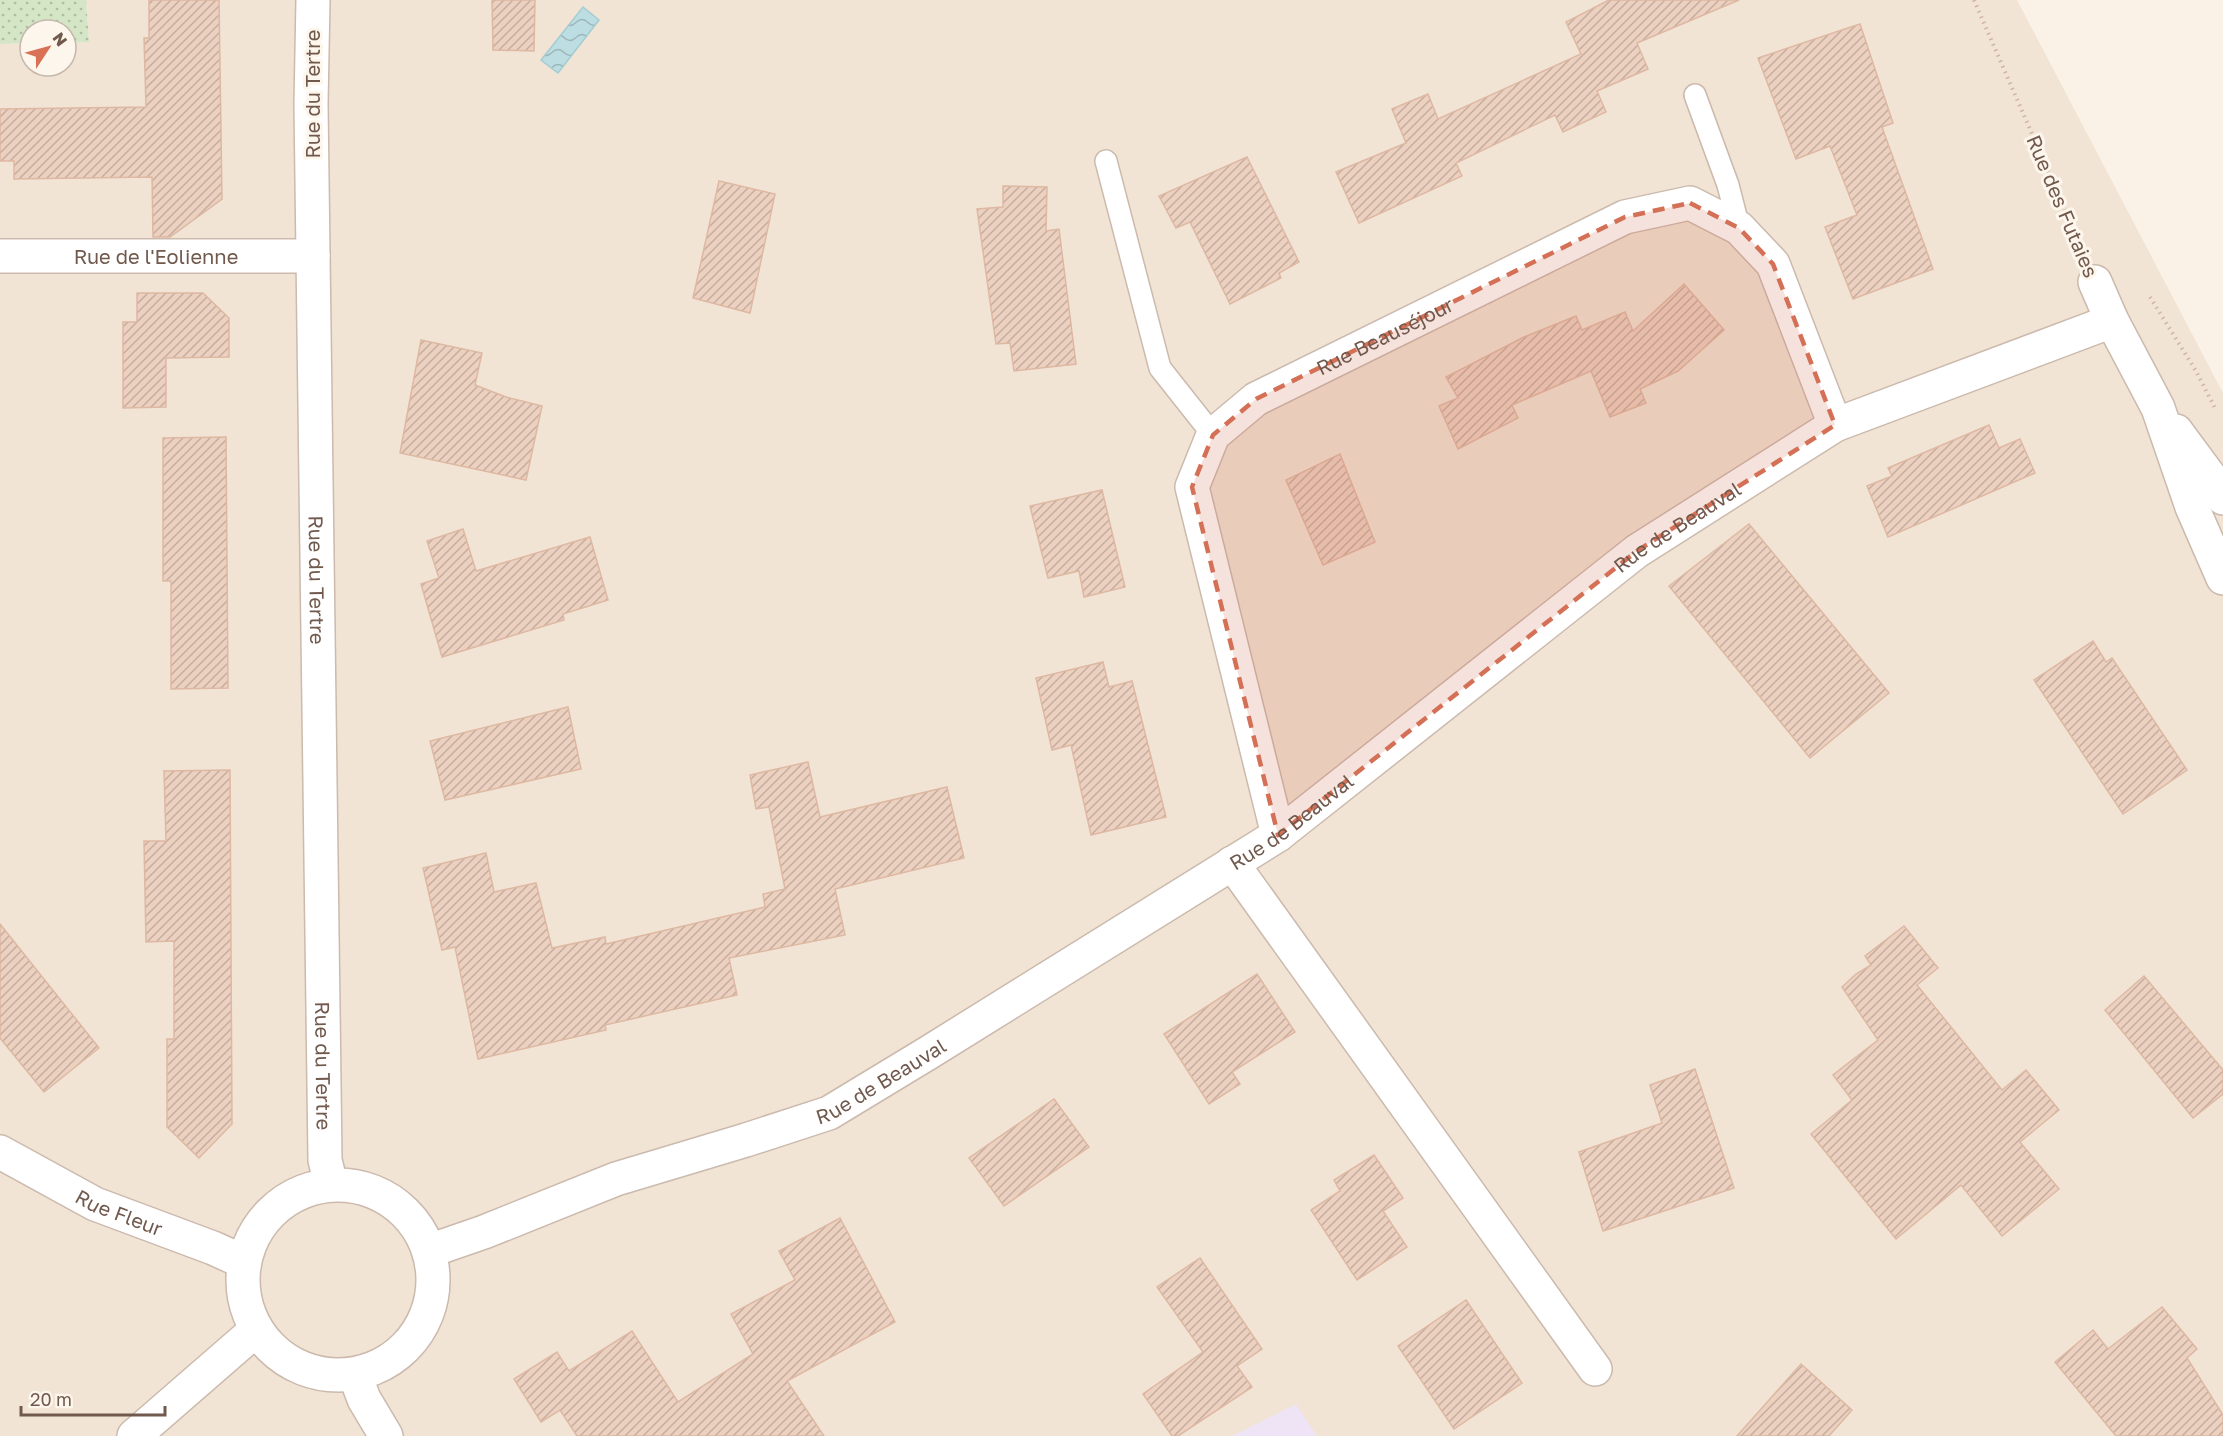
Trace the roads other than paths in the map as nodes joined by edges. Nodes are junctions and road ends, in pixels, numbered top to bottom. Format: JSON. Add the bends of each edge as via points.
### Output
{"nodes":[{"id":1,"x":313,"y":0,"type":"edge"},
{"id":2,"x":1695,"y":95,"type":"dead end"},
{"id":3,"x":1106,"y":161,"type":"dead end"},
{"id":4,"x":1739,"y":228,"type":"junction"},
{"id":5,"x":0,"y":256,"type":"edge"},
{"id":6,"x":313,"y":256,"type":"junction"},
{"id":7,"x":2095,"y":282,"type":"road end"},
{"id":8,"x":2112,"y":321,"type":"junction"},
{"id":9,"x":2158,"y":408,"type":"junction"},
{"id":10,"x":1835,"y":425,"type":"junction"},
{"id":11,"x":1213,"y":435,"type":"junction"},
{"id":12,"x":2223,"y":498,"type":"edge"},
{"id":13,"x":2223,"y":579,"type":"edge"},
{"id":14,"x":1278,"y":835,"type":"junction"},
{"id":15,"x":1232,"y":863,"type":"junction"},
{"id":16,"x":0,"y":1152,"type":"edge"},
{"id":17,"x":328,"y":1172,"type":"junction"},
{"id":18,"x":429,"y":1251,"type":"junction"},
{"id":19,"x":244,"y":1262,"type":"junction"},
{"id":20,"x":256,"y":1330,"type":"junction"},
{"id":21,"x":1595,"y":1369,"type":"dead end"},
{"id":22,"x":354,"y":1375,"type":"junction"},
{"id":23,"x":134,"y":1436,"type":"edge"},
{"id":24,"x":386,"y":1436,"type":"edge"}],
"edges":[{"from":1,"to":6,"type":"street","name":"Rue du Tertre"},
{"from":2,"to":4,"type":"lane","via":[[1728,185]]},
{"from":3,"to":11,"type":"lane","via":[[1160,368]]},
{"from":4,"to":10,"type":"street","name":"Rue Beauséjour","via":[[1773,264]]},
{"from":4,"to":11,"type":"street","name":"Rue Beauséjour","via":[[1690,203],[1625,217],[1256,399]]},
{"from":5,"to":6,"type":"street","name":"Rue de l'Eolienne"},
{"from":6,"to":17,"type":"street","name":"Rue du Tertre"},
{"from":7,"to":8,"type":"street","name":"Rue des Futaies"},
{"from":8,"to":9,"type":"street","name":"Rue des Futaies"},
{"from":8,"to":10,"type":"street","name":"Rue de Beauval"},
{"from":9,"to":12,"type":"street","name":"Rue des Futaies"},
{"from":9,"to":13,"type":"street","name":"Rue des Futaies","via":[[2192,507]]},
{"from":10,"to":14,"type":"street","name":"Rue de Beauval","via":[[1637,551]]},
{"from":11,"to":14,"type":"street","name":"Rue Beauséjour","via":[[1192,487]]},
{"from":14,"to":15,"type":"street","name":"Rue de Beauval"},
{"from":15,"to":18,"type":"street","name":"Rue de Beauval","via":[[829,1113],[616,1179]]},
{"from":15,"to":21,"type":"street"},
{"from":16,"to":19,"type":"street","name":"Rue Fleur","via":[[94,1204]]},
{"from":17,"to":18,"type":"street","via":[[391,1201],[414,1223]]},
{"from":17,"to":19,"type":"street","via":[[274,1208],[254,1232]]},
{"from":18,"to":22,"type":"street","via":[[433,1284],[427,1316],[411,1343],[385,1364]]},
{"from":19,"to":20,"type":"street","via":[[246,1309]]},
{"from":20,"to":22,"type":"street","via":[[274,1352],[298,1368],[327,1376]]},
{"from":20,"to":23,"type":"street"},
{"from":22,"to":24,"type":"street"}]}
